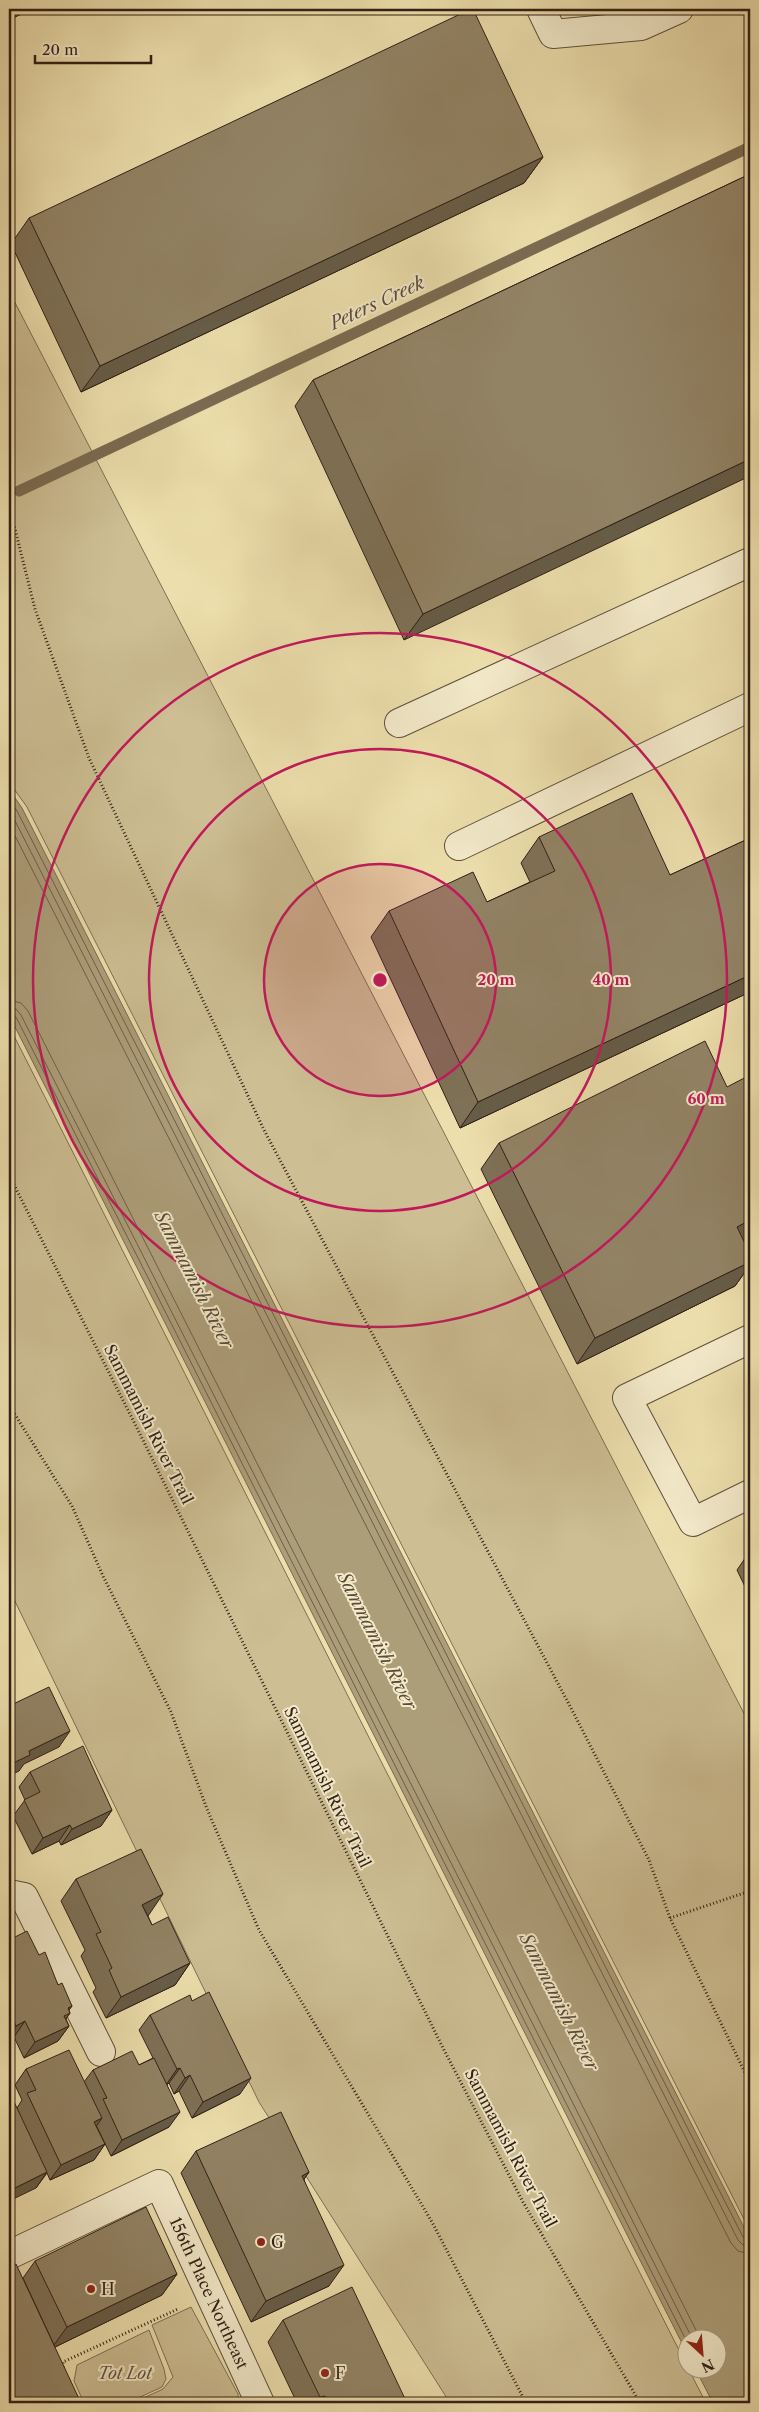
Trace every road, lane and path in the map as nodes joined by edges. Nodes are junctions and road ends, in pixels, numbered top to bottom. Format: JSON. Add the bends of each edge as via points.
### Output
{"nodes":[{"id":1,"x":541,"y":9,"type":"edge"},
{"id":2,"x":679,"y":9,"type":"edge"},
{"id":3,"x":9,"y":518,"type":"edge"},
{"id":4,"x":750,"y":562,"type":"edge"},
{"id":5,"x":750,"y":707,"type":"edge"},
{"id":6,"x":399,"y":723,"type":"dead end"},
{"id":7,"x":459,"y":846,"type":"dead end"},
{"id":8,"x":9,"y":1175,"type":"edge"},
{"id":9,"x":750,"y":1339,"type":"edge"},
{"id":10,"x":9,"y":1405,"type":"edge"},
{"id":11,"x":750,"y":1494,"type":"edge"},
{"id":12,"x":750,"y":1888,"type":"edge"},
{"id":13,"x":9,"y":1894,"type":"edge"},
{"id":14,"x":670,"y":1918,"type":"junction"},
{"id":15,"x":101,"y":2052,"type":"dead end"},
{"id":16,"x":750,"y":2084,"type":"edge"},
{"id":17,"x":9,"y":2255,"type":"edge"},
{"id":18,"x":181,"y":2307,"type":"dead end"},
{"id":19,"x":62,"y":2373,"type":"edge"},
{"id":20,"x":260,"y":2403,"type":"edge"},
{"id":21,"x":526,"y":2403,"type":"edge"},
{"id":22,"x":640,"y":2403,"type":"edge"}],
"edges":[{"from":1,"to":2,"type":"street","via":[[553,34],[641,26]]},
{"from":3,"to":14,"type":"path","via":[[14,526],[35,609],[89,758],[264,1130],[649,1860]]},
{"from":4,"to":6,"type":"street"},
{"from":5,"to":7,"type":"street"},
{"from":8,"to":22,"type":"path","name":"Sammamish River Trail","via":[[444,2048],[524,2202]]},
{"from":9,"to":11,"type":"street","via":[[627,1398],[693,1522]]},
{"from":10,"to":21,"type":"path","via":[[72,1506],[171,1712],[207,1809],[260,1930],[432,2222]]},
{"from":12,"to":14,"type":"path","via":[[744,1893]]},
{"from":13,"to":15,"type":"street","via":[[24,1897]]},
{"from":14,"to":16,"type":"path"},
{"from":17,"to":20,"type":"street","name":"156th Place Northeast","via":[[159,2184]]},
{"from":18,"to":19,"type":"path","via":[[63,2362]]}]}
